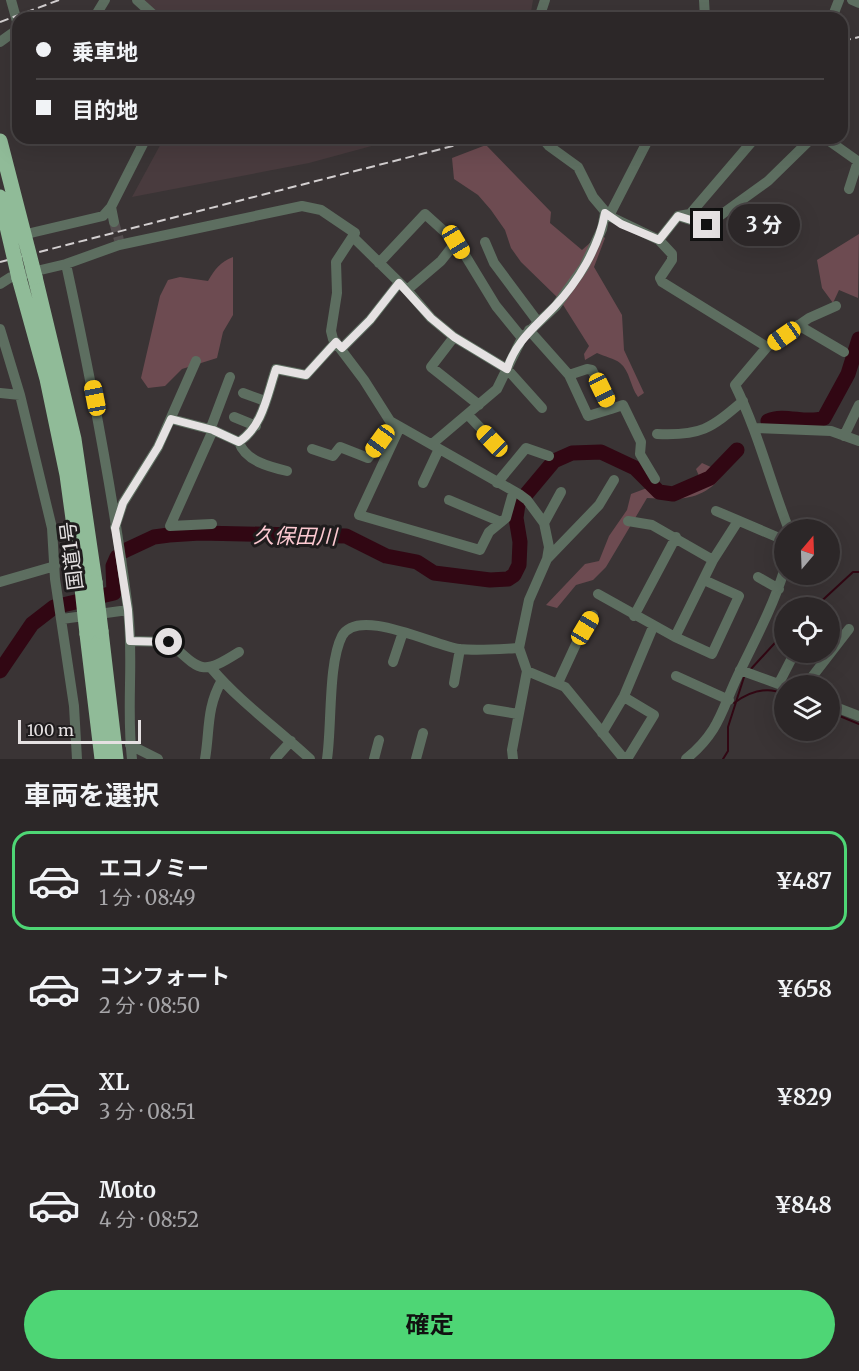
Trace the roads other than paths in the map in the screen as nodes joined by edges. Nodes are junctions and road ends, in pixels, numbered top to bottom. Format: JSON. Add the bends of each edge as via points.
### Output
{"nodes":[{"id":1,"x":137,"y":0,"type":"edge"},
{"id":2,"x":852,"y":0,"type":"edge"},
{"id":3,"x":859,"y":3,"type":"edge"},
{"id":4,"x":150,"y":12,"type":"edge"},
{"id":5,"x":12,"y":32,"type":"edge"},
{"id":6,"x":0,"y":42,"type":"edge"},
{"id":7,"x":0,"y":141,"type":"edge"},
{"id":8,"x":143,"y":144,"type":"edge"},
{"id":9,"x":547,"y":144,"type":"edge"},
{"id":10,"x":646,"y":144,"type":"edge"},
{"id":11,"x":750,"y":144,"type":"edge"},
{"id":12,"x":806,"y":144,"type":"edge"},
{"id":13,"x":834,"y":144,"type":"edge"},
{"id":14,"x":858,"y":161,"type":"edge"},
{"id":15,"x":849,"y":189,"type":"dead end"},
{"id":16,"x":0,"y":197,"type":"edge"},
{"id":17,"x":111,"y":207,"type":"junction"},
{"id":18,"x":607,"y":215,"type":"junction"},
{"id":19,"x":678,"y":216,"type":"junction"},
{"id":20,"x":114,"y":222,"type":"tunnel mouth"},
{"id":21,"x":0,"y":229,"type":"edge"},
{"id":22,"x":354,"y":238,"type":"junction"},
{"id":23,"x":659,"y":240,"type":"junction"},
{"id":24,"x":457,"y":242,"type":"junction"},
{"id":25,"x":485,"y":242,"type":"dead end"},
{"id":26,"x":379,"y":263,"type":"junction"},
{"id":27,"x":66,"y":264,"type":"junction"},
{"id":28,"x":0,"y":284,"type":"edge"},
{"id":29,"x":403,"y":286,"type":"junction"},
{"id":30,"x":836,"y":306,"type":"dead end"},
{"id":31,"x":538,"y":322,"type":"junction"},
{"id":32,"x":798,"y":325,"type":"junction"},
{"id":33,"x":0,"y":329,"type":"edge"},
{"id":34,"x":525,"y":334,"type":"junction"},
{"id":35,"x":454,"y":337,"type":"junction"},
{"id":36,"x":339,"y":345,"type":"junction"},
{"id":37,"x":767,"y":347,"type":"junction"},
{"id":38,"x":844,"y":352,"type":"dead end"},
{"id":39,"x":196,"y":361,"type":"dead end"},
{"id":40,"x":507,"y":369,"type":"junction"},
{"id":41,"x":570,"y":375,"type":"junction"},
{"id":42,"x":230,"y":377,"type":"dead end"},
{"id":43,"x":0,"y":393,"type":"edge"},
{"id":44,"x":243,"y":393,"type":"dead end"},
{"id":45,"x":20,"y":395,"type":"junction"},
{"id":46,"x":265,"y":401,"type":"junction"},
{"id":47,"x":743,"y":401,"type":"junction"},
{"id":48,"x":479,"y":405,"type":"junction"},
{"id":49,"x":859,"y":405,"type":"edge"},
{"id":50,"x":542,"y":408,"type":"dead end"},
{"id":51,"x":611,"y":409,"type":"junction"},
{"id":52,"x":468,"y":415,"type":"junction"},
{"id":53,"x":234,"y":417,"type":"dead end"},
{"id":54,"x":171,"y":419,"type":"junction"},
{"id":55,"x":256,"y":426,"type":"junction"},
{"id":56,"x":396,"y":426,"type":"junction"},
{"id":57,"x":756,"y":428,"type":"junction"},
{"id":58,"x":212,"y":430,"type":"junction"},
{"id":59,"x":657,"y":434,"type":"dead end"},
{"id":60,"x":844,"y":436,"type":"junction"},
{"id":61,"x":492,"y":441,"type":"dead end"},
{"id":62,"x":859,"y":441,"type":"edge"},
{"id":63,"x":239,"y":442,"type":"junction"},
{"id":64,"x":436,"y":447,"type":"junction"},
{"id":65,"x":312,"y":448,"type":"dead end"},
{"id":66,"x":549,"y":456,"type":"dead end"},
{"id":67,"x":287,"y":471,"type":"dead end"},
{"id":68,"x":656,"y":479,"type":"dead end"},
{"id":69,"x":614,"y":480,"type":"dead end"},
{"id":70,"x":423,"y":483,"type":"dead end"},
{"id":71,"x":497,"y":483,"type":"junction"},
{"id":72,"x":561,"y":492,"type":"dead end"},
{"id":73,"x":520,"y":496,"type":"junction"},
{"id":74,"x":449,"y":500,"type":"dead end"},
{"id":75,"x":716,"y":511,"type":"dead end"},
{"id":76,"x":785,"y":519,"type":"edge"},
{"id":77,"x":628,"y":521,"type":"dead end"},
{"id":78,"x":738,"y":521,"type":"junction"},
{"id":79,"x":501,"y":522,"type":"junction"},
{"id":80,"x":544,"y":523,"type":"junction"},
{"id":81,"x":212,"y":524,"type":"dead end"},
{"id":82,"x":115,"y":528,"type":"junction"},
{"id":83,"x":774,"y":536,"type":"edge"},
{"id":84,"x":676,"y":537,"type":"junction"},
{"id":85,"x":547,"y":559,"type":"junction"},
{"id":86,"x":713,"y":560,"type":"junction"},
{"id":87,"x":55,"y":566,"type":"junction"},
{"id":88,"x":758,"y":577,"type":"dead end"},
{"id":89,"x":704,"y":580,"type":"junction"},
{"id":90,"x":0,"y":582,"type":"edge"},
{"id":91,"x":780,"y":585,"type":"edge"},
{"id":92,"x":779,"y":589,"type":"junction"},
{"id":93,"x":598,"y":594,"type":"dead end"},
{"id":94,"x":60,"y":609,"type":"junction"},
{"id":95,"x":128,"y":610,"type":"junction"},
{"id":96,"x":593,"y":615,"type":"dead end"},
{"id":97,"x":634,"y":616,"type":"junction"},
{"id":98,"x":653,"y":627,"type":"junction"},
{"id":99,"x":849,"y":629,"type":"dead end"},
{"id":100,"x":403,"y":632,"type":"junction"},
{"id":101,"x":94,"y":633,"type":"junction"},
{"id":102,"x":675,"y":637,"type":"junction"},
{"id":103,"x":840,"y":637,"type":"edge"},
{"id":104,"x":130,"y":641,"type":"junction"},
{"id":105,"x":519,"y":648,"type":"junction"},
{"id":106,"x":460,"y":649,"type":"junction"},
{"id":107,"x":239,"y":652,"type":"dead end"},
{"id":108,"x":393,"y":662,"type":"dead end"},
{"id":109,"x":212,"y":669,"type":"junction"},
{"id":110,"x":740,"y":670,"type":"junction"},
{"id":111,"x":526,"y":671,"type":"junction"},
{"id":112,"x":676,"y":676,"type":"dead end"},
{"id":113,"x":222,"y":680,"type":"junction"},
{"id":114,"x":774,"y":682,"type":"edge"},
{"id":115,"x":454,"y":683,"type":"dead end"},
{"id":116,"x":558,"y":683,"type":"junction"},
{"id":117,"x":624,"y":697,"type":"junction"},
{"id":118,"x":729,"y":700,"type":"junction"},
{"id":119,"x":488,"y":709,"type":"dead end"},
{"id":120,"x":840,"y":709,"type":"edge"},
{"id":121,"x":518,"y":714,"type":"junction"},
{"id":122,"x":859,"y":716,"type":"edge"},
{"id":123,"x":423,"y":733,"type":"dead end"},
{"id":124,"x":602,"y":733,"type":"junction"},
{"id":125,"x":379,"y":740,"type":"dead end"},
{"id":126,"x":291,"y":741,"type":"junction"},
{"id":127,"x":130,"y":745,"type":"junction"},
{"id":128,"x":77,"y":759,"type":"edge"},
{"id":129,"x":102,"y":759,"type":"edge"},
{"id":130,"x":116,"y":759,"type":"edge"},
{"id":131,"x":132,"y":759,"type":"edge"},
{"id":132,"x":158,"y":759,"type":"edge"},
{"id":133,"x":205,"y":759,"type":"edge"},
{"id":134,"x":275,"y":759,"type":"edge"},
{"id":135,"x":310,"y":759,"type":"edge"},
{"id":136,"x":327,"y":759,"type":"edge"},
{"id":137,"x":374,"y":759,"type":"edge"},
{"id":138,"x":416,"y":759,"type":"edge"},
{"id":139,"x":513,"y":759,"type":"edge"},
{"id":140,"x":626,"y":759,"type":"edge"},
{"id":141,"x":686,"y":759,"type":"edge"}],
"edges":[{"from":1,"to":4,"type":"street"},
{"from":2,"to":3,"type":"street"},
{"from":5,"to":6,"type":"street"},
{"from":7,"to":101,"type":"highway","name":"国道1号","bridge":true,"via":[[74,439],[95,582]]},
{"from":8,"to":17,"type":"street"},
{"from":9,"to":18,"type":"street","via":[[578,167]]},
{"from":10,"to":18,"type":"street"},
{"from":11,"to":19,"type":"street","via":[[690,214]]},
{"from":12,"to":19,"type":"street","via":[[768,181],[707,225]]},
{"from":13,"to":14,"type":"street"},
{"from":14,"to":15,"type":"street"},
{"from":16,"to":101,"type":"highway","name":"国道1号","bridge":true,"via":[[47,379]]},
{"from":17,"to":20,"type":"street"},
{"from":17,"to":21,"type":"street","via":[[103,216],[6,240]]},
{"from":18,"to":23,"type":"street"},
{"from":18,"to":31,"type":"street","via":[[584,267],[556,306]]},
{"from":19,"to":23,"type":"street"},
{"from":22,"to":26,"type":"street"},
{"from":22,"to":27,"type":"street","via":[[355,233],[321,210],[302,206],[119,243]]},
{"from":22,"to":36,"type":"street","via":[[336,262],[337,304],[331,331]]},
{"from":23,"to":37,"type":"street","via":[[672,254],[660,278],[662,282]]},
{"from":24,"to":26,"type":"street","via":[[424,214]]},
{"from":24,"to":29,"type":"street","via":[[441,261]]},
{"from":24,"to":34,"type":"street","via":[[496,306]]},
{"from":25,"to":31,"type":"street","via":[[494,263]]},
{"from":26,"to":29,"type":"street"},
{"from":27,"to":28,"type":"street","via":[[10,277]]},
{"from":27,"to":82,"type":"street","via":[[100,423]]},
{"from":29,"to":35,"type":"street"},
{"from":29,"to":36,"type":"street"},
{"from":30,"to":32,"type":"street"},
{"from":31,"to":34,"type":"street"},
{"from":32,"to":37,"type":"street"},
{"from":32,"to":38,"type":"street"},
{"from":33,"to":45,"type":"street"},
{"from":34,"to":40,"type":"street"},
{"from":34,"to":41,"type":"street"},
{"from":35,"to":40,"type":"street"},
{"from":35,"to":48,"type":"street","via":[[431,367]]},
{"from":36,"to":46,"type":"street","via":[[306,375],[276,369]]},
{"from":36,"to":56,"type":"street"},
{"from":37,"to":47,"type":"street","via":[[735,385]]},
{"from":39,"to":54,"type":"street"},
{"from":40,"to":48,"type":"street","via":[[497,389]]},
{"from":40,"to":50,"type":"street"},
{"from":41,"to":51,"type":"street","via":[[592,370]]},
{"from":41,"to":51,"type":"street","via":[[588,416]]},
{"from":42,"to":58,"type":"street"},
{"from":43,"to":45,"type":"street"},
{"from":44,"to":46,"type":"street"},
{"from":45,"to":87,"type":"street","via":[[52,528]]},
{"from":46,"to":55,"type":"street"},
{"from":47,"to":57,"type":"street"},
{"from":47,"to":59,"type":"street","via":[[714,425],[687,435]]},
{"from":48,"to":52,"type":"street"},
{"from":49,"to":60,"type":"street"},
{"from":51,"to":68,"type":"street","via":[[623,405],[641,442],[640,454]]},
{"from":52,"to":61,"type":"street"},
{"from":52,"to":64,"type":"street"},
{"from":53,"to":55,"type":"street"},
{"from":54,"to":58,"type":"street"},
{"from":54,"to":82,"type":"street","via":[[123,503]]},
{"from":55,"to":63,"type":"street"},
{"from":56,"to":64,"type":"street"},
{"from":56,"to":65,"type":"street","via":[[368,458],[340,447],[333,456]]},
{"from":56,"to":79,"type":"street","via":[[358,515],[480,550],[489,532]]},
{"from":57,"to":60,"type":"street","via":[[831,431]]},
{"from":57,"to":76,"type":"street"},
{"from":58,"to":63,"type":"street"},
{"from":58,"to":81,"type":"street","via":[[170,526]]},
{"from":60,"to":62,"type":"street"},
{"from":63,"to":67,"type":"street","via":[[261,464]]},
{"from":64,"to":70,"type":"street"},
{"from":64,"to":71,"type":"street"},
{"from":66,"to":71,"type":"street","via":[[526,448]]},
{"from":69,"to":85,"type":"street","via":[[599,505]]},
{"from":71,"to":73,"type":"street"},
{"from":72,"to":80,"type":"street"},
{"from":73,"to":79,"type":"street"},
{"from":73,"to":80,"type":"street"},
{"from":74,"to":79,"type":"street"},
{"from":75,"to":78,"type":"street"},
{"from":77,"to":84,"type":"street","via":[[652,525]]},
{"from":78,"to":83,"type":"street"},
{"from":78,"to":86,"type":"street"},
{"from":80,"to":85,"type":"street"},
{"from":82,"to":95,"type":"street"},
{"from":84,"to":86,"type":"street"},
{"from":84,"to":97,"type":"street"},
{"from":85,"to":105,"type":"street","via":[[529,600]]},
{"from":86,"to":89,"type":"street"},
{"from":87,"to":90,"type":"street"},
{"from":87,"to":94,"type":"street"},
{"from":88,"to":92,"type":"street"},
{"from":89,"to":102,"type":"street"},
{"from":89,"to":102,"type":"street","via":[[739,596],[712,654]]},
{"from":91,"to":92,"type":"street"},
{"from":92,"to":110,"type":"street"},
{"from":93,"to":97,"type":"street"},
{"from":94,"to":95,"type":"street"},
{"from":94,"to":128,"type":"street"},
{"from":95,"to":104,"type":"street"},
{"from":96,"to":116,"type":"street"},
{"from":97,"to":98,"type":"street"},
{"from":98,"to":102,"type":"street"},
{"from":98,"to":117,"type":"street"},
{"from":99,"to":103,"type":"street"},
{"from":100,"to":106,"type":"street"},
{"from":100,"to":108,"type":"street"},
{"from":100,"to":136,"type":"street","via":[[368,626],[351,627],[343,634],[334,668]]},
{"from":101,"to":129,"type":"highway","name":"国道1号"},
{"from":101,"to":130,"type":"highway","name":"国道1号"},
{"from":104,"to":109,"type":"street","via":[[169,642],[196,667]]},
{"from":104,"to":127,"type":"street"},
{"from":105,"to":106,"type":"street"},
{"from":105,"to":111,"type":"street"},
{"from":106,"to":115,"type":"street"},
{"from":107,"to":109,"type":"street"},
{"from":109,"to":113,"type":"street"},
{"from":110,"to":114,"type":"street"},
{"from":110,"to":118,"type":"street"},
{"from":111,"to":116,"type":"street"},
{"from":111,"to":121,"type":"street"},
{"from":112,"to":118,"type":"street"},
{"from":113,"to":126,"type":"street"},
{"from":113,"to":133,"type":"street","via":[[214,694],[206,730]]},
{"from":116,"to":124,"type":"street","via":[[571,693]]},
{"from":117,"to":124,"type":"street"},
{"from":117,"to":140,"type":"street","via":[[654,715]]},
{"from":118,"to":141,"type":"street","via":[[709,735]]},
{"from":119,"to":121,"type":"street"},
{"from":120,"to":122,"type":"street"},
{"from":121,"to":139,"type":"street"},
{"from":123,"to":138,"type":"street"},
{"from":124,"to":140,"type":"street"},
{"from":125,"to":137,"type":"street"},
{"from":126,"to":134,"type":"street"},
{"from":126,"to":135,"type":"street"},
{"from":127,"to":131,"type":"street"},
{"from":127,"to":132,"type":"street"}]}
